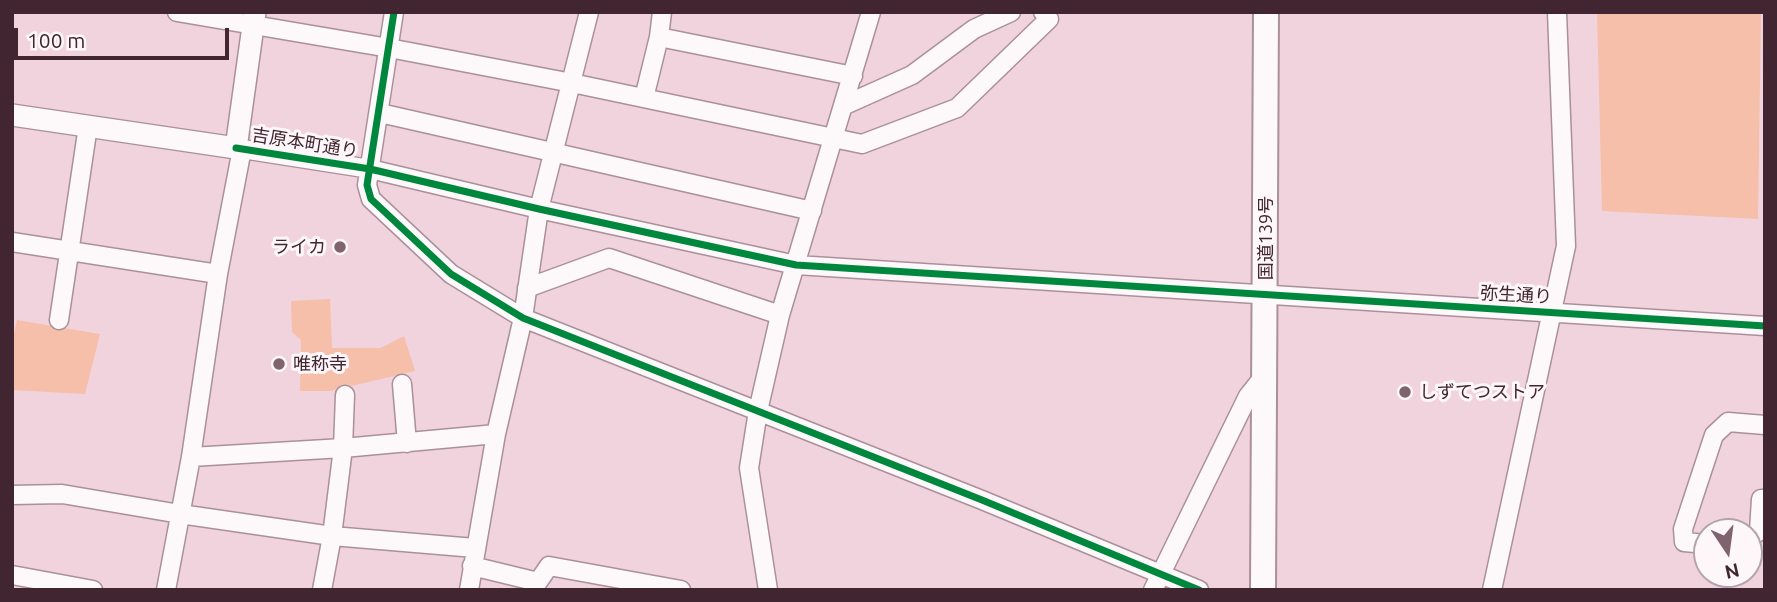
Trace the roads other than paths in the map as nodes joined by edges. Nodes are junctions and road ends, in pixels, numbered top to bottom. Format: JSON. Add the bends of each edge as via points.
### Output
{"nodes":[{"id":1,"x":177,"y":12,"type":"edge"},
{"id":2,"x":394,"y":12,"type":"edge"},
{"id":3,"x":589,"y":12,"type":"edge"},
{"id":4,"x":662,"y":12,"type":"edge"},
{"id":5,"x":871,"y":12,"type":"edge"},
{"id":6,"x":1011,"y":12,"type":"edge"},
{"id":7,"x":1043,"y":12,"type":"edge"},
{"id":8,"x":1266,"y":12,"type":"edge"},
{"id":9,"x":1557,"y":12,"type":"edge"},
{"id":10,"x":254,"y":19,"type":"edge"},
{"id":11,"x":659,"y":37,"type":"junction"},
{"id":12,"x":389,"y":48,"type":"junction"},
{"id":13,"x":853,"y":76,"type":"junction"},
{"id":14,"x":572,"y":83,"type":"junction"},
{"id":15,"x":644,"y":98,"type":"junction"},
{"id":16,"x":845,"y":104,"type":"junction"},
{"id":17,"x":380,"y":113,"type":"junction"},
{"id":18,"x":12,"y":114,"type":"edge"},
{"id":19,"x":88,"y":126,"type":"junction"},
{"id":20,"x":833,"y":138,"type":"junction"},
{"id":21,"x":239,"y":148,"type":"junction"},
{"id":22,"x":553,"y":153,"type":"junction"},
{"id":23,"x":370,"y":169,"type":"junction"},
{"id":24,"x":539,"y":209,"type":"junction"},
{"id":25,"x":812,"y":211,"type":"junction"},
{"id":26,"x":12,"y":242,"type":"edge"},
{"id":27,"x":69,"y":250,"type":"junction"},
{"id":28,"x":796,"y":265,"type":"junction"},
{"id":29,"x":218,"y":274,"type":"junction"},
{"id":30,"x":527,"y":288,"type":"junction"},
{"id":31,"x":1265,"y":296,"type":"junction"},
{"id":32,"x":1552,"y":313,"type":"junction"},
{"id":33,"x":780,"y":315,"type":"junction"},
{"id":34,"x":523,"y":318,"type":"junction"},
{"id":35,"x":59,"y":320,"type":"dead end"},
{"id":36,"x":1765,"y":326,"type":"edge"},
{"id":37,"x":1264,"y":376,"type":"junction"},
{"id":38,"x":402,"y":384,"type":"dead end"},
{"id":39,"x":345,"y":396,"type":"dead end"},
{"id":40,"x":758,"y":411,"type":"junction"},
{"id":41,"x":1765,"y":425,"type":"edge"},
{"id":42,"x":496,"y":434,"type":"junction"},
{"id":43,"x":407,"y":443,"type":"junction"},
{"id":44,"x":343,"y":448,"type":"junction"},
{"id":45,"x":191,"y":457,"type":"junction"},
{"id":46,"x":12,"y":495,"type":"edge"},
{"id":47,"x":1765,"y":499,"type":"edge"},
{"id":48,"x":180,"y":514,"type":"junction"},
{"id":49,"x":1760,"y":518,"type":"edge"},
{"id":50,"x":332,"y":536,"type":"junction"},
{"id":51,"x":1693,"y":543,"type":"edge"},
{"id":52,"x":474,"y":557,"type":"junction"},
{"id":53,"x":12,"y":575,"type":"edge"},
{"id":54,"x":1156,"y":582,"type":"edge"},
{"id":55,"x":93,"y":590,"type":"edge"},
{"id":56,"x":166,"y":590,"type":"edge"},
{"id":57,"x":322,"y":590,"type":"edge"},
{"id":58,"x":468,"y":590,"type":"edge"},
{"id":59,"x":681,"y":590,"type":"edge"},
{"id":60,"x":768,"y":590,"type":"edge"},
{"id":61,"x":1199,"y":590,"type":"edge"},
{"id":62,"x":1263,"y":590,"type":"edge"},
{"id":63,"x":1492,"y":590,"type":"edge"}],
"edges":[{"from":1,"to":10,"type":"street"},
{"from":2,"to":12,"type":"street"},
{"from":3,"to":14,"type":"street"},
{"from":4,"to":11,"type":"street"},
{"from":5,"to":13,"type":"street"},
{"from":6,"to":16,"type":"street","via":[[974,29],[912,75]]},
{"from":7,"to":20,"type":"street","via":[[1049,19],[957,108],[862,144]]},
{"from":8,"to":31,"type":"highway","name":"国道139号"},
{"from":9,"to":32,"type":"street","via":[[1566,246]]},
{"from":10,"to":12,"type":"street"},
{"from":10,"to":21,"type":"main road"},
{"from":11,"to":13,"type":"street"},
{"from":11,"to":15,"type":"street"},
{"from":12,"to":14,"type":"street"},
{"from":12,"to":17,"type":"street"},
{"from":13,"to":16,"type":"street"},
{"from":14,"to":15,"type":"street"},
{"from":14,"to":22,"type":"street"},
{"from":15,"to":20,"type":"street"},
{"from":16,"to":20,"type":"street"},
{"from":17,"to":22,"type":"street"},
{"from":17,"to":23,"type":"street"},
{"from":18,"to":19,"type":"main road","name":"吉原本町通り"},
{"from":19,"to":21,"type":"main road","name":"吉原本町通り"},
{"from":19,"to":27,"type":"street"},
{"from":20,"to":25,"type":"street"},
{"from":21,"to":23,"type":"street","name":"吉原本町通り"},
{"from":21,"to":29,"type":"street"},
{"from":22,"to":24,"type":"street"},
{"from":22,"to":25,"type":"street"},
{"from":23,"to":24,"type":"street","name":"吉原本町通り"},
{"from":23,"to":34,"type":"street","via":[[367,185],[371,199],[451,274]]},
{"from":24,"to":28,"type":"street","name":"吉原本町通り"},
{"from":24,"to":30,"type":"street"},
{"from":25,"to":28,"type":"street"},
{"from":26,"to":27,"type":"street"},
{"from":27,"to":29,"type":"street"},
{"from":27,"to":35,"type":"street"},
{"from":28,"to":31,"type":"street","name":"弥生通り"},
{"from":28,"to":33,"type":"street"},
{"from":29,"to":45,"type":"street"},
{"from":30,"to":33,"type":"street","via":[[609,258]]},
{"from":30,"to":34,"type":"street"},
{"from":31,"to":32,"type":"street","name":"弥生通り"},
{"from":31,"to":37,"type":"highway","name":"国道139号"},
{"from":32,"to":36,"type":"street","name":"弥生通り"},
{"from":32,"to":63,"type":"street"},
{"from":33,"to":40,"type":"street"},
{"from":34,"to":40,"type":"street"},
{"from":34,"to":42,"type":"street"},
{"from":37,"to":54,"type":"street","via":[[1248,396]]},
{"from":37,"to":62,"type":"highway","name":"国道139号"},
{"from":38,"to":43,"type":"street"},
{"from":39,"to":44,"type":"street"},
{"from":40,"to":54,"type":"street"},
{"from":40,"to":60,"type":"street","via":[[749,468]]},
{"from":41,"to":51,"type":"street","via":[[1728,422],[1714,435],[1683,529],[1684,542]]},
{"from":42,"to":43,"type":"street"},
{"from":42,"to":52,"type":"street"},
{"from":43,"to":44,"type":"street"},
{"from":44,"to":45,"type":"street"},
{"from":44,"to":50,"type":"street"},
{"from":45,"to":48,"type":"street"},
{"from":46,"to":48,"type":"street","via":[[62,494]]},
{"from":47,"to":49,"type":"street","via":[[1761,499]]},
{"from":48,"to":50,"type":"street"},
{"from":48,"to":56,"type":"street"},
{"from":50,"to":52,"type":"street"},
{"from":50,"to":57,"type":"street"},
{"from":52,"to":58,"type":"street"},
{"from":52,"to":59,"type":"street","via":[[538,582],[549,566]]},
{"from":53,"to":55,"type":"street"},
{"from":54,"to":61,"type":"street"}]}
